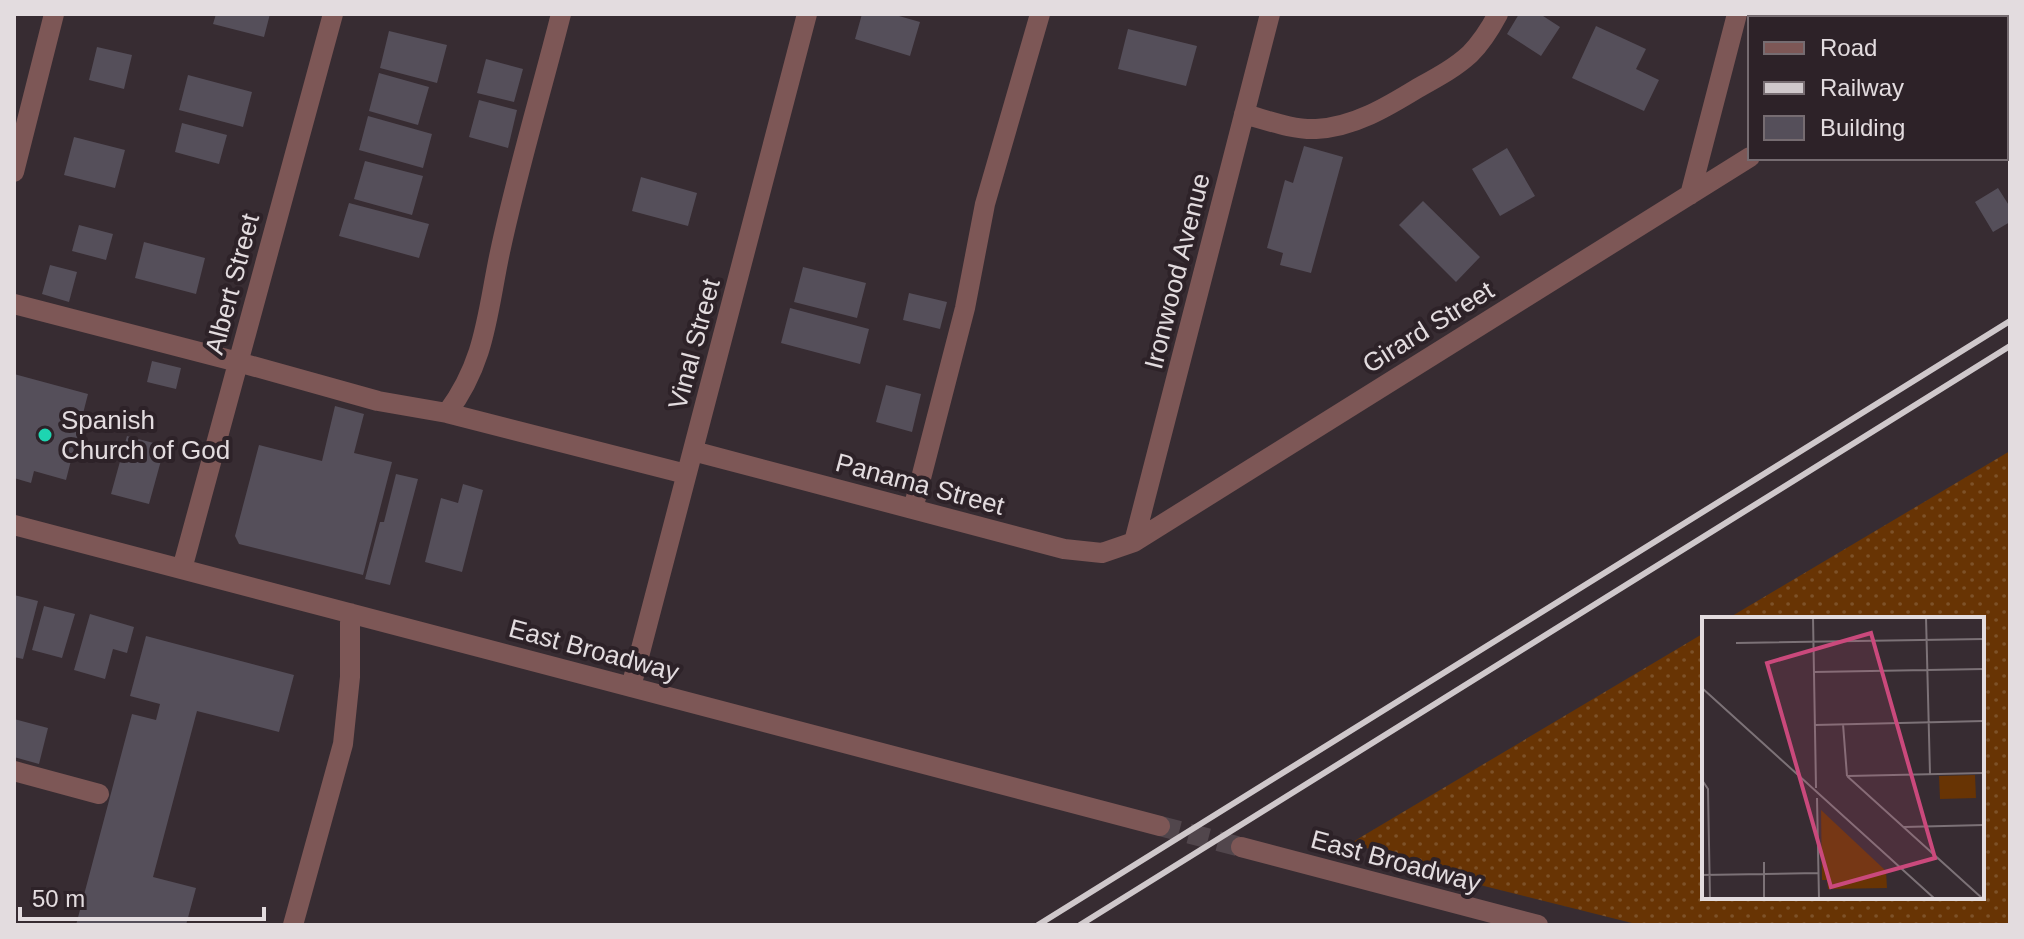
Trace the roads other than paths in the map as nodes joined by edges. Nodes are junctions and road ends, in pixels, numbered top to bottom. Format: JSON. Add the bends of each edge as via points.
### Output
{"nodes":[{"id":1,"x":54,"y":14,"type":"edge"},
{"id":2,"x":333,"y":14,"type":"edge"},
{"id":3,"x":561,"y":14,"type":"edge"},
{"id":4,"x":807,"y":14,"type":"edge"},
{"id":5,"x":1040,"y":14,"type":"edge"},
{"id":6,"x":1270,"y":14,"type":"edge"},
{"id":7,"x":1498,"y":14,"type":"edge"},
{"id":8,"x":1737,"y":14,"type":"edge"},
{"id":9,"x":1244,"y":114,"type":"junction"},
{"id":10,"x":1748,"y":158,"type":"edge"},
{"id":11,"x":14,"y":172,"type":"edge"},
{"id":12,"x":1690,"y":195,"type":"junction"},
{"id":13,"x":14,"y":304,"type":"edge"},
{"id":14,"x":238,"y":362,"type":"junction"},
{"id":15,"x":447,"y":413,"type":"junction"},
{"id":16,"x":693,"y":451,"type":"junction"},
{"id":17,"x":686,"y":474,"type":"junction"},
{"id":18,"x":913,"y":509,"type":"junction"},
{"id":19,"x":14,"y":525,"type":"edge"},
{"id":20,"x":1134,"y":542,"type":"junction"},
{"id":21,"x":182,"y":569,"type":"junction"},
{"id":22,"x":350,"y":613,"type":"junction"},
{"id":23,"x":631,"y":687,"type":"junction"},
{"id":24,"x":14,"y":771,"type":"edge"},
{"id":25,"x":99,"y":794,"type":"dead end"},
{"id":26,"x":1160,"y":826,"type":"tunnel mouth"},
{"id":27,"x":1241,"y":847,"type":"tunnel mouth"},
{"id":28,"x":293,"y":925,"type":"edge"},
{"id":29,"x":1538,"y":925,"type":"edge"}],
"edges":[{"from":1,"to":11,"type":"street"},
{"from":2,"to":14,"type":"street","name":"Albert Street"},
{"from":3,"to":15,"type":"street","via":[[481,345],[461,394]]},
{"from":4,"to":16,"type":"street","name":"Vinal Street"},
{"from":5,"to":18,"type":"street","via":[[985,204],[965,308]]},
{"from":6,"to":9,"type":"street","name":"Ironwood Avenue"},
{"from":7,"to":9,"type":"street","via":[[1469,54],[1443,74],[1360,120],[1316,129]]},
{"from":8,"to":12,"type":"street"},
{"from":9,"to":20,"type":"street","name":"Ironwood Avenue"},
{"from":10,"to":12,"type":"street","name":"Girard Street"},
{"from":12,"to":20,"type":"street","name":"Girard Street"},
{"from":13,"to":14,"type":"street"},
{"from":14,"to":15,"type":"street","via":[[378,401]]},
{"from":14,"to":21,"type":"street","name":"Albert Street"},
{"from":15,"to":17,"type":"street"},
{"from":16,"to":17,"type":"street","name":"Vinal Street"},
{"from":16,"to":18,"type":"street","name":"Panama Street"},
{"from":17,"to":23,"type":"street","name":"Vinal Street"},
{"from":18,"to":20,"type":"street","name":"Panama Street","via":[[1064,549],[1102,553]]},
{"from":19,"to":21,"type":"street","name":"East Broadway"},
{"from":21,"to":22,"type":"street","name":"East Broadway"},
{"from":22,"to":23,"type":"street","name":"East Broadway"},
{"from":22,"to":28,"type":"street","via":[[343,744]]},
{"from":23,"to":26,"type":"street","name":"East Broadway"},
{"from":24,"to":25,"type":"street"},
{"from":27,"to":29,"type":"street","name":"East Broadway"}]}
